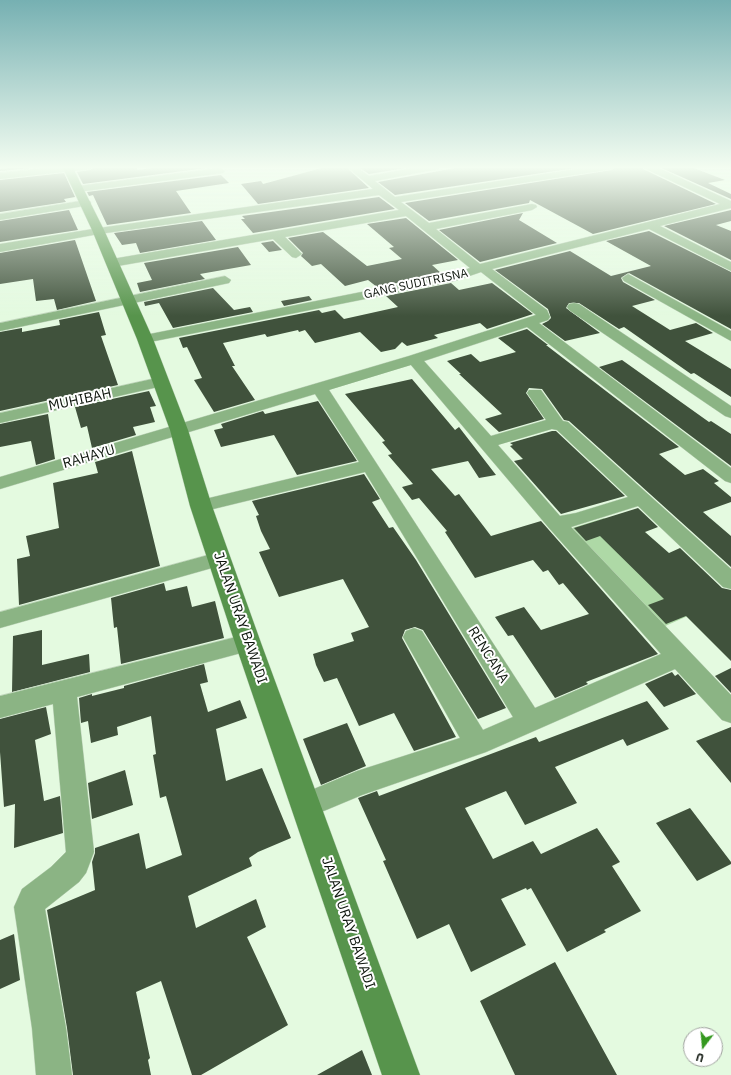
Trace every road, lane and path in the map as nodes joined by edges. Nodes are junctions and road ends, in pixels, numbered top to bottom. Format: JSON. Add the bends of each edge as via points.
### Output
{"nodes":[{"id":1,"x":92,"y":216,"type":"edge"},
{"id":2,"x":209,"y":216,"type":"edge"},
{"id":3,"x":384,"y":216,"type":"edge"},
{"id":4,"x":413,"y":216,"type":"edge"},
{"id":5,"x":484,"y":216,"type":"edge"},
{"id":6,"x":686,"y":216,"type":"edge"},
{"id":7,"x":650,"y":225,"type":"junction"},
{"id":8,"x":427,"y":227,"type":"junction"},
{"id":9,"x":99,"y":232,"type":"junction"},
{"id":10,"x":276,"y":235,"type":"junction"},
{"id":11,"x":0,"y":248,"type":"edge"},
{"id":12,"x":296,"y":254,"type":"dead end"},
{"id":13,"x":112,"y":263,"type":"junction"},
{"id":14,"x":728,"y":263,"type":"edge"},
{"id":15,"x":480,"y":268,"type":"junction"},
{"id":16,"x":628,"y":278,"type":"dead end"},
{"id":17,"x":225,"y":280,"type":"dead end"},
{"id":18,"x":127,"y":300,"type":"junction"},
{"id":19,"x":574,"y":307,"type":"dead end"},
{"id":20,"x":529,"y":322,"type":"junction"},
{"id":21,"x":0,"y":327,"type":"edge"},
{"id":22,"x":731,"y":337,"type":"edge"},
{"id":23,"x":145,"y":339,"type":"junction"},
{"id":24,"x":414,"y":360,"type":"junction"},
{"id":25,"x":161,"y":382,"type":"junction"},
{"id":26,"x":319,"y":387,"type":"junction"},
{"id":27,"x":535,"y":393,"type":"dead end"},
{"id":28,"x":731,"y":413,"type":"edge"},
{"id":29,"x":0,"y":418,"type":"edge"},
{"id":30,"x":556,"y":423,"type":"junction"},
{"id":31,"x":178,"y":430,"type":"junction"},
{"id":32,"x":487,"y":443,"type":"junction"},
{"id":33,"x":370,"y":465,"type":"junction"},
{"id":34,"x":731,"y":476,"type":"edge"},
{"id":35,"x":0,"y":483,"type":"edge"},
{"id":36,"x":641,"y":499,"type":"junction"},
{"id":37,"x":201,"y":506,"type":"junction"},
{"id":38,"x":556,"y":524,"type":"junction"},
{"id":39,"x":219,"y":559,"type":"junction"},
{"id":40,"x":731,"y":581,"type":"edge"},
{"id":41,"x":2,"y":620,"type":"dead end"},
{"id":42,"x":414,"y":637,"type":"dead end"},
{"id":43,"x":248,"y":643,"type":"junction"},
{"id":44,"x":678,"y":657,"type":"junction"},
{"id":45,"x":64,"y":690,"type":"junction"},
{"id":46,"x":0,"y":707,"type":"edge"},
{"id":47,"x":731,"y":712,"type":"edge"},
{"id":48,"x":530,"y":722,"type":"junction"},
{"id":49,"x":477,"y":744,"type":"junction"},
{"id":50,"x":307,"y":805,"type":"junction"},
{"id":51,"x":54,"y":1075,"type":"edge"},
{"id":52,"x":402,"y":1075,"type":"edge"}],
"edges":[{"from":1,"to":9,"type":"street","name":"JALAN URAY BAWADI"},
{"from":2,"to":9,"type":"street"},
{"from":3,"to":10,"type":"street"},
{"from":4,"to":8,"type":"street"},
{"from":5,"to":8,"type":"street"},
{"from":6,"to":7,"type":"street","name":"GANG SUDITRISNA"},
{"from":7,"to":14,"type":"street"},
{"from":7,"to":15,"type":"street","name":"GANG SUDITRISNA"},
{"from":8,"to":15,"type":"street"},
{"from":9,"to":11,"type":"street"},
{"from":9,"to":13,"type":"street","name":"JALAN URAY BAWADI"},
{"from":10,"to":12,"type":"street"},
{"from":10,"to":13,"type":"street"},
{"from":13,"to":18,"type":"street","name":"JALAN URAY BAWADI"},
{"from":15,"to":20,"type":"street","via":[[543,314],[541,318]]},
{"from":15,"to":23,"type":"street","name":"GANG SUDITRISNA","via":[[425,283]]},
{"from":16,"to":22,"type":"street"},
{"from":17,"to":18,"type":"street"},
{"from":18,"to":21,"type":"street"},
{"from":18,"to":23,"type":"street","name":"JALAN URAY BAWADI"},
{"from":19,"to":28,"type":"street"},
{"from":20,"to":24,"type":"street","name":"RAHAYU"},
{"from":20,"to":34,"type":"street"},
{"from":23,"to":25,"type":"street","name":"JALAN URAY BAWADI"},
{"from":24,"to":26,"type":"street","name":"RAHAYU"},
{"from":24,"to":32,"type":"street"},
{"from":25,"to":29,"type":"street","name":"MUHIBAH"},
{"from":25,"to":31,"type":"street","name":"JALAN URAY BAWADI"},
{"from":26,"to":31,"type":"street","name":"RAHAYU"},
{"from":26,"to":33,"type":"street","name":"RENCANA"},
{"from":27,"to":30,"type":"street"},
{"from":30,"to":32,"type":"street"},
{"from":30,"to":36,"type":"street"},
{"from":31,"to":35,"type":"street","name":"RAHAYU"},
{"from":31,"to":37,"type":"street","name":"JALAN URAY BAWADI"},
{"from":32,"to":38,"type":"street"},
{"from":33,"to":37,"type":"street"},
{"from":33,"to":48,"type":"street","name":"RENCANA"},
{"from":36,"to":38,"type":"street"},
{"from":36,"to":40,"type":"street"},
{"from":37,"to":39,"type":"street","name":"JALAN URAY BAWADI"},
{"from":38,"to":44,"type":"street"},
{"from":39,"to":41,"type":"street"},
{"from":39,"to":43,"type":"street","name":"JALAN URAY BAWADI"},
{"from":42,"to":49,"type":"street"},
{"from":43,"to":45,"type":"street"},
{"from":43,"to":50,"type":"street","name":"JALAN URAY BAWADI"},
{"from":44,"to":47,"type":"street"},
{"from":44,"to":48,"type":"street"},
{"from":45,"to":46,"type":"street"},
{"from":45,"to":51,"type":"street","via":[[80,852],[71,869],[59,882],[34,896],[29,907]]},
{"from":48,"to":49,"type":"street"},
{"from":49,"to":50,"type":"street","via":[[356,784]]},
{"from":50,"to":52,"type":"street","name":"JALAN URAY BAWADI"}]}
